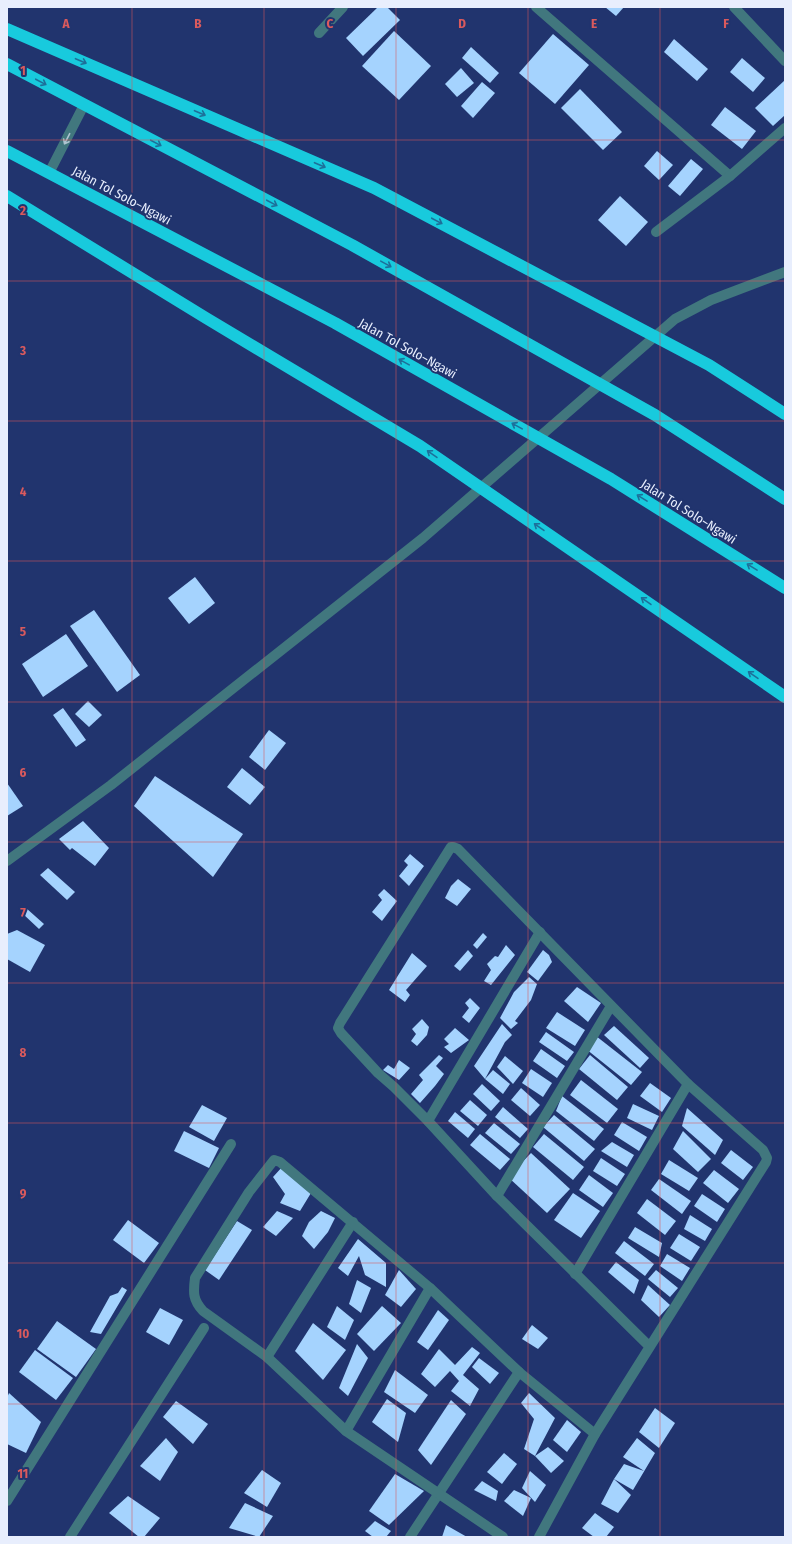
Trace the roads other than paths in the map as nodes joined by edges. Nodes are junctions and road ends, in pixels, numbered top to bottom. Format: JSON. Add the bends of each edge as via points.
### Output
{"nodes":[{"id":1,"x":343,"y":7,"type":"edge"},
{"id":2,"x":536,"y":7,"type":"edge"},
{"id":3,"x":734,"y":7,"type":"edge"},
{"id":4,"x":7,"y":29,"type":"edge"},
{"id":5,"x":319,"y":33,"type":"dead end"},
{"id":6,"x":785,"y":61,"type":"edge"},
{"id":7,"x":7,"y":64,"type":"edge"},
{"id":8,"x":84,"y":105,"type":"junction"},
{"id":9,"x":785,"y":128,"type":"edge"},
{"id":10,"x":7,"y":151,"type":"edge"},
{"id":11,"x":49,"y":173,"type":"junction"},
{"id":12,"x":730,"y":176,"type":"junction"},
{"id":13,"x":7,"y":196,"type":"edge"},
{"id":14,"x":656,"y":232,"type":"dead end"},
{"id":15,"x":785,"y":272,"type":"edge"},
{"id":16,"x":785,"y":414,"type":"edge"},
{"id":17,"x":785,"y":499,"type":"edge"},
{"id":18,"x":785,"y":588,"type":"edge"},
{"id":19,"x":785,"y":697,"type":"edge"},
{"id":20,"x":7,"y":861,"type":"edge"},
{"id":21,"x":540,"y":932,"type":"junction"},
{"id":22,"x":611,"y":1006,"type":"junction"},
{"id":23,"x":688,"y":1084,"type":"junction"},
{"id":24,"x":428,"y":1121,"type":"junction"},
{"id":25,"x":231,"y":1144,"type":"dead end"},
{"id":26,"x":497,"y":1196,"type":"junction"},
{"id":27,"x":353,"y":1222,"type":"junction"},
{"id":28,"x":575,"y":1274,"type":"junction"},
{"id":29,"x":430,"y":1288,"type":"junction"},
{"id":30,"x":204,"y":1328,"type":"dead end"},
{"id":31,"x":649,"y":1346,"type":"junction"},
{"id":32,"x":267,"y":1357,"type":"junction"},
{"id":33,"x":519,"y":1372,"type":"junction"},
{"id":34,"x":346,"y":1432,"type":"junction"},
{"id":35,"x":595,"y":1434,"type":"junction"},
{"id":36,"x":439,"y":1494,"type":"junction"},
{"id":37,"x":7,"y":1501,"type":"edge"},
{"id":38,"x":70,"y":1537,"type":"edge"},
{"id":39,"x":410,"y":1537,"type":"edge"},
{"id":40,"x":503,"y":1537,"type":"edge"},
{"id":41,"x":539,"y":1537,"type":"edge"}],
"edges":[{"from":1,"to":5,"type":"street"},
{"from":2,"to":12,"type":"street"},
{"from":3,"to":6,"type":"street"},
{"from":4,"to":16,"type":"highway","one_way":true,"via":[[374,188],[709,365]]},
{"from":7,"to":8,"type":"highway","one_way":true},
{"from":8,"to":11,"type":"street","one_way":true},
{"from":8,"to":17,"type":"highway","one_way":true,"via":[[352,245],[662,419]]},
{"from":9,"to":12,"type":"street"},
{"from":10,"to":11,"type":"highway","name":"Jalan Tol Solo–Ngawi"},
{"from":18,"to":11,"type":"highway","name":"Jalan Tol Solo–Ngawi","one_way":true,"via":[[611,479],[335,323]]},
{"from":12,"to":14,"type":"street"},
{"from":19,"to":13,"type":"highway","one_way":true,"via":[[420,446]]},
{"from":15,"to":20,"type":"street","via":[[711,300],[675,319],[423,538],[110,785]]},
{"from":21,"to":22,"type":"street"},
{"from":21,"to":24,"type":"street"},
{"from":21,"to":24,"type":"street","via":[[458,849],[451,847],[340,1023],[338,1028],[341,1033]]},
{"from":22,"to":23,"type":"street"},
{"from":22,"to":26,"type":"street"},
{"from":23,"to":28,"type":"street"},
{"from":23,"to":31,"type":"street","via":[[763,1150],[767,1158]]},
{"from":24,"to":26,"type":"street"},
{"from":25,"to":37,"type":"street"},
{"from":26,"to":28,"type":"street"},
{"from":27,"to":29,"type":"street"},
{"from":27,"to":32,"type":"street"},
{"from":27,"to":32,"type":"street","via":[[278,1161],[273,1161],[249,1192],[195,1278],[194,1292],[196,1303],[203,1311]]},
{"from":28,"to":31,"type":"street"},
{"from":29,"to":33,"type":"street"},
{"from":29,"to":34,"type":"street"},
{"from":30,"to":38,"type":"street"},
{"from":31,"to":35,"type":"street"},
{"from":32,"to":34,"type":"street"},
{"from":33,"to":35,"type":"street"},
{"from":33,"to":36,"type":"street"},
{"from":34,"to":36,"type":"street"},
{"from":35,"to":41,"type":"street"},
{"from":36,"to":39,"type":"street"},
{"from":36,"to":40,"type":"street"}]}
